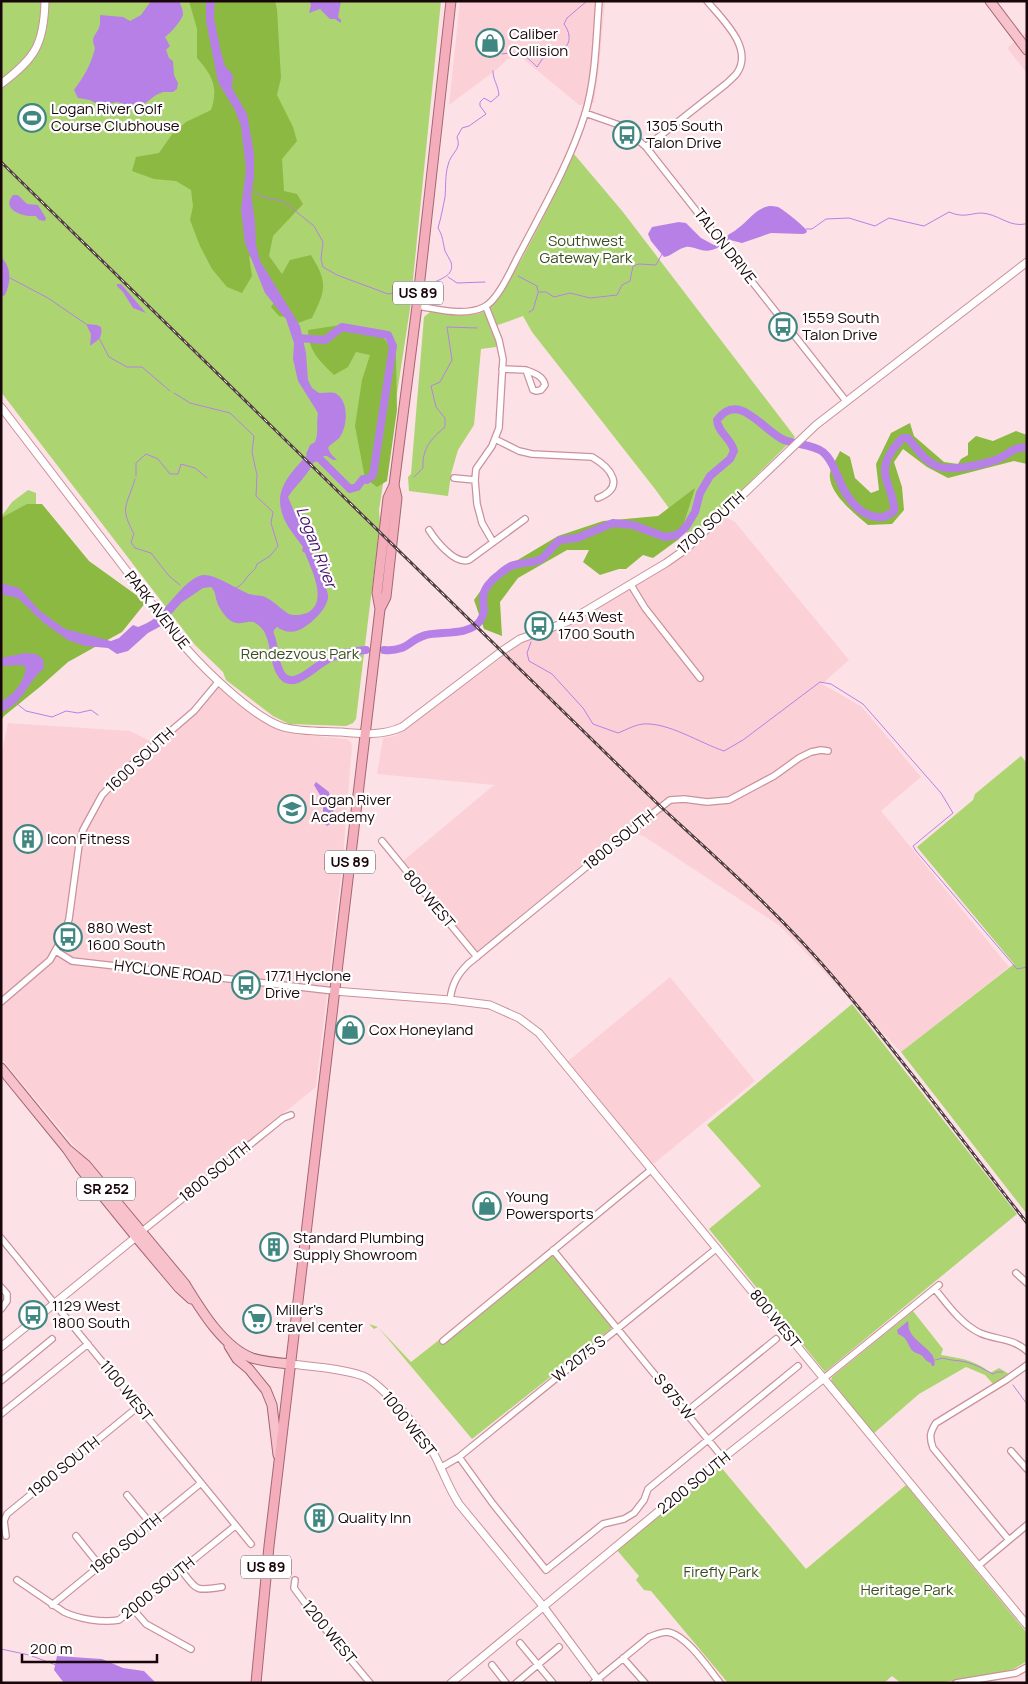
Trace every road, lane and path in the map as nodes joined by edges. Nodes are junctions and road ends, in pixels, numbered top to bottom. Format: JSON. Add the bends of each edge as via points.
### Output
{"nodes":[{"id":1,"x":45,"y":1,"type":"edge"},
{"id":2,"x":451,"y":1,"type":"edge"},
{"id":3,"x":599,"y":1,"type":"edge"},
{"id":4,"x":707,"y":1,"type":"edge"},
{"id":5,"x":990,"y":1,"type":"edge"},
{"id":6,"x":1027,"y":50,"type":"edge"},
{"id":7,"x":1,"y":84,"type":"edge"},
{"id":8,"x":585,"y":113,"type":"junction"},
{"id":9,"x":646,"y":147,"type":"junction"},
{"id":10,"x":1027,"y":262,"type":"edge"},
{"id":11,"x":417,"y":306,"type":"junction"},
{"id":12,"x":486,"y":307,"type":"junction"},
{"id":13,"x":502,"y":369,"type":"junction"},
{"id":14,"x":526,"y":370,"type":"junction"},
{"id":15,"x":539,"y":376,"type":"junction"},
{"id":16,"x":530,"y":383,"type":"junction"},
{"id":17,"x":846,"y":401,"type":"junction"},
{"id":18,"x":1,"y":407,"type":"edge"},
{"id":19,"x":495,"y":439,"type":"junction"},
{"id":20,"x":454,"y":478,"type":"dead end"},
{"id":21,"x":474,"y":480,"type":"junction"},
{"id":22,"x":598,"y":498,"type":"dead end"},
{"id":23,"x":525,"y":519,"type":"dead end"},
{"id":24,"x":429,"y":530,"type":"dead end"},
{"id":25,"x":493,"y":542,"type":"junction"},
{"id":26,"x":631,"y":585,"type":"junction"},
{"id":27,"x":700,"y":678,"type":"dead end"},
{"id":28,"x":219,"y":681,"type":"junction"},
{"id":29,"x":365,"y":733,"type":"junction"},
{"id":30,"x":828,"y":752,"type":"dead end"},
{"id":31,"x":382,"y":841,"type":"dead end"},
{"id":32,"x":56,"y":951,"type":"junction"},
{"id":33,"x":477,"y":957,"type":"junction"},
{"id":34,"x":334,"y":991,"type":"junction"},
{"id":35,"x":450,"y":1000,"type":"junction"},
{"id":36,"x":1,"y":1002,"type":"edge"},
{"id":37,"x":519,"y":1018,"type":"joint"},
{"id":38,"x":1,"y":1068,"type":"edge"},
{"id":39,"x":291,"y":1115,"type":"dead end"},
{"id":40,"x":67,"y":1149,"type":"junction"},
{"id":41,"x":652,"y":1169,"type":"junction"},
{"id":42,"x":138,"y":1234,"type":"junction"},
{"id":43,"x":1,"y":1238,"type":"edge"},
{"id":44,"x":717,"y":1248,"type":"junction"},
{"id":45,"x":553,"y":1250,"type":"junction"},
{"id":46,"x":1016,"y":1273,"type":"dead end"},
{"id":47,"x":1027,"y":1283,"type":"edge"},
{"id":48,"x":1,"y":1288,"type":"edge"},
{"id":49,"x":54,"y":1303,"type":"junction"},
{"id":50,"x":198,"y":1305,"type":"junction"},
{"id":51,"x":1,"y":1309,"type":"edge"},
{"id":52,"x":617,"y":1328,"type":"junction"},
{"id":53,"x":52,"y":1339,"type":"dead end"},
{"id":54,"x":776,"y":1339,"type":"dead end"},
{"id":55,"x":443,"y":1341,"type":"dead end"},
{"id":56,"x":228,"y":1343,"type":"junction"},
{"id":57,"x":88,"y":1344,"type":"junction"},
{"id":58,"x":1,"y":1347,"type":"edge"},
{"id":59,"x":1027,"y":1351,"type":"edge"},
{"id":60,"x":291,"y":1364,"type":"junction"},
{"id":61,"x":1027,"y":1365,"type":"edge"},
{"id":62,"x":798,"y":1366,"type":"dead end"},
{"id":63,"x":823,"y":1379,"type":"junction"},
{"id":64,"x":1,"y":1381,"type":"edge"},
{"id":65,"x":139,"y":1406,"type":"junction"},
{"id":66,"x":686,"y":1412,"type":"junction"},
{"id":67,"x":1,"y":1414,"type":"edge"},
{"id":68,"x":708,"y":1439,"type":"junction"},
{"id":69,"x":1011,"y":1451,"type":"dead end"},
{"id":70,"x":459,"y":1457,"type":"junction"},
{"id":71,"x":723,"y":1458,"type":"junction"},
{"id":72,"x":279,"y":1461,"type":"junction"},
{"id":73,"x":440,"y":1468,"type":"junction"},
{"id":74,"x":1027,"y":1469,"type":"edge"},
{"id":75,"x":200,"y":1483,"type":"junction"},
{"id":76,"x":127,"y":1495,"type":"dead end"},
{"id":77,"x":151,"y":1524,"type":"junction"},
{"id":78,"x":235,"y":1526,"type":"junction"},
{"id":79,"x":1027,"y":1526,"type":"edge"},
{"id":80,"x":6,"y":1536,"type":"dead end"},
{"id":81,"x":76,"y":1536,"type":"dead end"},
{"id":82,"x":1009,"y":1540,"type":"junction"},
{"id":83,"x":251,"y":1544,"type":"dead end"},
{"id":84,"x":100,"y":1566,"type":"junction"},
{"id":85,"x":978,"y":1566,"type":"junction"},
{"id":86,"x":181,"y":1570,"type":"junction"},
{"id":87,"x":17,"y":1580,"type":"dead end"},
{"id":88,"x":295,"y":1580,"type":"dead end"},
{"id":89,"x":222,"y":1587,"type":"dead end"},
{"id":90,"x":52,"y":1605,"type":"junction"},
{"id":91,"x":543,"y":1606,"type":"junction"},
{"id":92,"x":133,"y":1609,"type":"junction"},
{"id":93,"x":1027,"y":1625,"type":"edge"},
{"id":94,"x":520,"y":1643,"type":"dead end"},
{"id":95,"x":559,"y":1648,"type":"dead end"},
{"id":96,"x":191,"y":1649,"type":"dead end"},
{"id":97,"x":623,"y":1658,"type":"junction"},
{"id":98,"x":538,"y":1665,"type":"junction"},
{"id":99,"x":492,"y":1666,"type":"dead end"},
{"id":100,"x":1027,"y":1667,"type":"edge"},
{"id":101,"x":982,"y":1681,"type":"edge"},
{"id":102,"x":597,"y":1682,"type":"edge"},
{"id":103,"x":256,"y":1683,"type":"edge"},
{"id":104,"x":370,"y":1683,"type":"edge"},
{"id":105,"x":450,"y":1683,"type":"edge"},
{"id":106,"x":506,"y":1683,"type":"edge"},
{"id":107,"x":516,"y":1683,"type":"edge"},
{"id":108,"x":552,"y":1683,"type":"edge"},
{"id":109,"x":645,"y":1683,"type":"edge"},
{"id":110,"x":720,"y":1683,"type":"edge"},
{"id":111,"x":956,"y":1683,"type":"edge"}],
"edges":[{"from":1,"to":7,"type":"street","via":[[39,44],[30,59]]},
{"from":2,"to":11,"type":"highway","number":"US 89"},
{"from":3,"to":8,"type":"street","via":[[591,87]]},
{"from":4,"to":9,"type":"street","via":[[739,44],[742,54],[737,74]]},
{"from":5,"to":6,"type":"main road"},
{"from":8,"to":9,"type":"street","name":"TALON DRIVE","via":[[622,126]]},
{"from":8,"to":12,"type":"street","via":[[573,148],[548,199],[501,287]]},
{"from":9,"to":17,"type":"street","name":"TALON DRIVE"},
{"from":10,"to":17,"type":"street","name":"1700 SOUTH"},
{"from":11,"to":12,"type":"street","via":[[463,312]]},
{"from":11,"to":29,"type":"highway","number":"US 89","via":[[394,486],[397,498],[386,597],[380,609]]},
{"from":12,"to":13,"type":"street","via":[[502,348]]},
{"from":13,"to":14,"type":"street"},
{"from":13,"to":19,"type":"street","via":[[499,428]]},
{"from":14,"to":15,"type":"street"},
{"from":14,"to":16,"type":"street"},
{"from":15,"to":16,"type":"street"},
{"from":15,"to":16,"type":"street","via":[[545,385],[541,390],[533,390]]},
{"from":17,"to":26,"type":"street","name":"1700 SOUTH","via":[[816,425],[686,549]]},
{"from":18,"to":28,"type":"street","name":"PARK AVENUE","via":[[168,625],[198,662]]},
{"from":19,"to":21,"type":"street","via":[[476,469]]},
{"from":19,"to":22,"type":"street","via":[[532,454],[592,457],[600,462],[614,481],[608,494]]},
{"from":20,"to":21,"type":"street"},
{"from":21,"to":25,"type":"street","via":[[482,523]]},
{"from":23,"to":25,"type":"street"},
{"from":24,"to":25,"type":"street","via":[[435,539],[464,562]]},
{"from":26,"to":27,"type":"street"},
{"from":26,"to":29,"type":"street","name":"1700 SOUTH","via":[[567,622],[520,640],[502,651],[402,727],[393,731]]},
{"from":28,"to":29,"type":"street","name":"PARK AVENUE","via":[[258,714],[285,728]]},
{"from":28,"to":32,"type":"street","name":"1600 SOUTH","via":[[194,711],[116,780],[94,809],[83,830],[69,919]]},
{"from":29,"to":34,"type":"highway","number":"US 89"},
{"from":30,"to":33,"type":"street","name":"1800 SOUTH","via":[[811,752],[729,800],[670,800]]},
{"from":31,"to":33,"type":"street","name":"800 WEST"},
{"from":32,"to":34,"type":"street","name":"HYCLONE ROAD","via":[[72,961]]},
{"from":32,"to":36,"type":"street","name":"1600 SOUTH","via":[[40,970]]},
{"from":33,"to":35,"type":"street","name":"1800 SOUTH","via":[[458,974]]},
{"from":34,"to":35,"type":"street","name":"HYCLONE ROAD"},
{"from":34,"to":60,"type":"highway","number":"US 89"},
{"from":35,"to":37,"type":"street","name":"HYCLONE ROAD","via":[[490,1005]]},
{"from":37,"to":41,"type":"street","name":"800 WEST","via":[[538,1033]]},
{"from":38,"to":40,"type":"main road","name":"1000 WEST","number":"SR 252"},
{"from":39,"to":42,"type":"street","name":"1800 SOUTH","via":[[283,1118]]},
{"from":40,"to":42,"type":"main road","name":"1000 WEST","number":"SR 252","via":[[86,1165]]},
{"from":40,"to":42,"type":"main road","name":"1000 WEST","number":"SR 252"},
{"from":41,"to":44,"type":"street","name":"800 WEST"},
{"from":41,"to":45,"type":"street"},
{"from":42,"to":49,"type":"street","name":"1800 SOUTH"},
{"from":42,"to":50,"type":"main road","name":"1000 WEST","number":"SR 252"},
{"from":42,"to":50,"type":"main road","name":"1000 WEST","number":"SR 252","via":[[179,1288]]},
{"from":43,"to":49,"type":"street","name":"1100 WEST"},
{"from":44,"to":52,"type":"street","name":"W 2075 S"},
{"from":44,"to":63,"type":"street","name":"800 WEST"},
{"from":45,"to":52,"type":"street","name":"S 875 W"},
{"from":45,"to":55,"type":"street"},
{"from":46,"to":47,"type":"street"},
{"from":48,"to":51,"type":"street","via":[[7,1294],[7,1301]]},
{"from":49,"to":57,"type":"street","name":"1100 WEST"},
{"from":49,"to":58,"type":"street","name":"1800 SOUTH"},
{"from":50,"to":56,"type":"main road","name":"1000 WEST","number":"SR 252"},
{"from":52,"to":66,"type":"street","name":"S 875 W"},
{"from":52,"to":70,"type":"street","name":"W 2075 S"},
{"from":53,"to":64,"type":"street"},
{"from":54,"to":66,"type":"street"},
{"from":56,"to":60,"type":"main road","name":"1000 WEST","number":"SR 252","via":[[252,1358]]},
{"from":56,"to":72,"type":"main road","via":[[237,1359],[250,1369],[266,1390],[272,1405]]},
{"from":57,"to":65,"type":"street","name":"1100 WEST"},
{"from":57,"to":67,"type":"street"},
{"from":59,"to":63,"type":"street","name":"2200 SOUTH","via":[[967,1325],[937,1287]]},
{"from":60,"to":72,"type":"highway","number":"US 89"},
{"from":60,"to":73,"type":"street","name":"1000 WEST","via":[[348,1372],[376,1383],[427,1444]]},
{"from":61,"to":82,"type":"street","via":[[936,1423],[930,1431],[932,1448]]},
{"from":62,"to":68,"type":"street"},
{"from":63,"to":71,"type":"street","name":"2200 SOUTH"},
{"from":63,"to":85,"type":"street","name":"800 WEST"},
{"from":65,"to":75,"type":"street","name":"1100 WEST"},
{"from":65,"to":80,"type":"street","name":"1900 SOUTH","via":[[7,1514],[4,1521]]},
{"from":66,"to":68,"type":"street","name":"S 875 W"},
{"from":68,"to":70,"type":"street","via":[[648,1489],[634,1513],[603,1524],[546,1570],[492,1504]]},
{"from":68,"to":71,"type":"street","name":"S 875 W"},
{"from":69,"to":74,"type":"street"},
{"from":70,"to":73,"type":"street","name":"W 2075 S"},
{"from":71,"to":91,"type":"street","name":"2200 SOUTH"},
{"from":72,"to":103,"type":"highway","number":"US 89"},
{"from":73,"to":91,"type":"street","name":"1000 WEST","via":[[459,1504]]},
{"from":75,"to":77,"type":"street","name":"1960 SOUTH"},
{"from":75,"to":78,"type":"street","name":"1100 WEST"},
{"from":76,"to":77,"type":"street"},
{"from":77,"to":84,"type":"street","name":"1960 SOUTH"},
{"from":78,"to":83,"type":"street","name":"1100 WEST"},
{"from":78,"to":86,"type":"street","name":"2000 SOUTH"},
{"from":79,"to":82,"type":"street"},
{"from":81,"to":84,"type":"street"},
{"from":82,"to":85,"type":"street"},
{"from":84,"to":90,"type":"street","name":"1960 SOUTH"},
{"from":85,"to":93,"type":"street","name":"800 WEST"},
{"from":86,"to":89,"type":"street","via":[[201,1590]]},
{"from":86,"to":92,"type":"street","name":"2000 SOUTH"},
{"from":87,"to":90,"type":"street","name":"2000 SOUTH"},
{"from":88,"to":104,"type":"street","name":"1200 WEST","via":[[294,1588]]},
{"from":90,"to":92,"type":"street","name":"2000 SOUTH","via":[[71,1615],[111,1621],[119,1620]]},
{"from":91,"to":102,"type":"street","name":"1000 WEST"},
{"from":91,"to":105,"type":"street","name":"2200 SOUTH"},
{"from":92,"to":96,"type":"street","via":[[146,1624]]},
{"from":94,"to":98,"type":"street"},
{"from":95,"to":98,"type":"street"},
{"from":97,"to":102,"type":"street"},
{"from":97,"to":109,"type":"street"},
{"from":97,"to":110,"type":"street","via":[[648,1637],[668,1632],[687,1643]]},
{"from":98,"to":107,"type":"street"},
{"from":98,"to":108,"type":"street"},
{"from":99,"to":106,"type":"street"},
{"from":100,"to":101,"type":"street"},
{"from":101,"to":111,"type":"street"}]}
